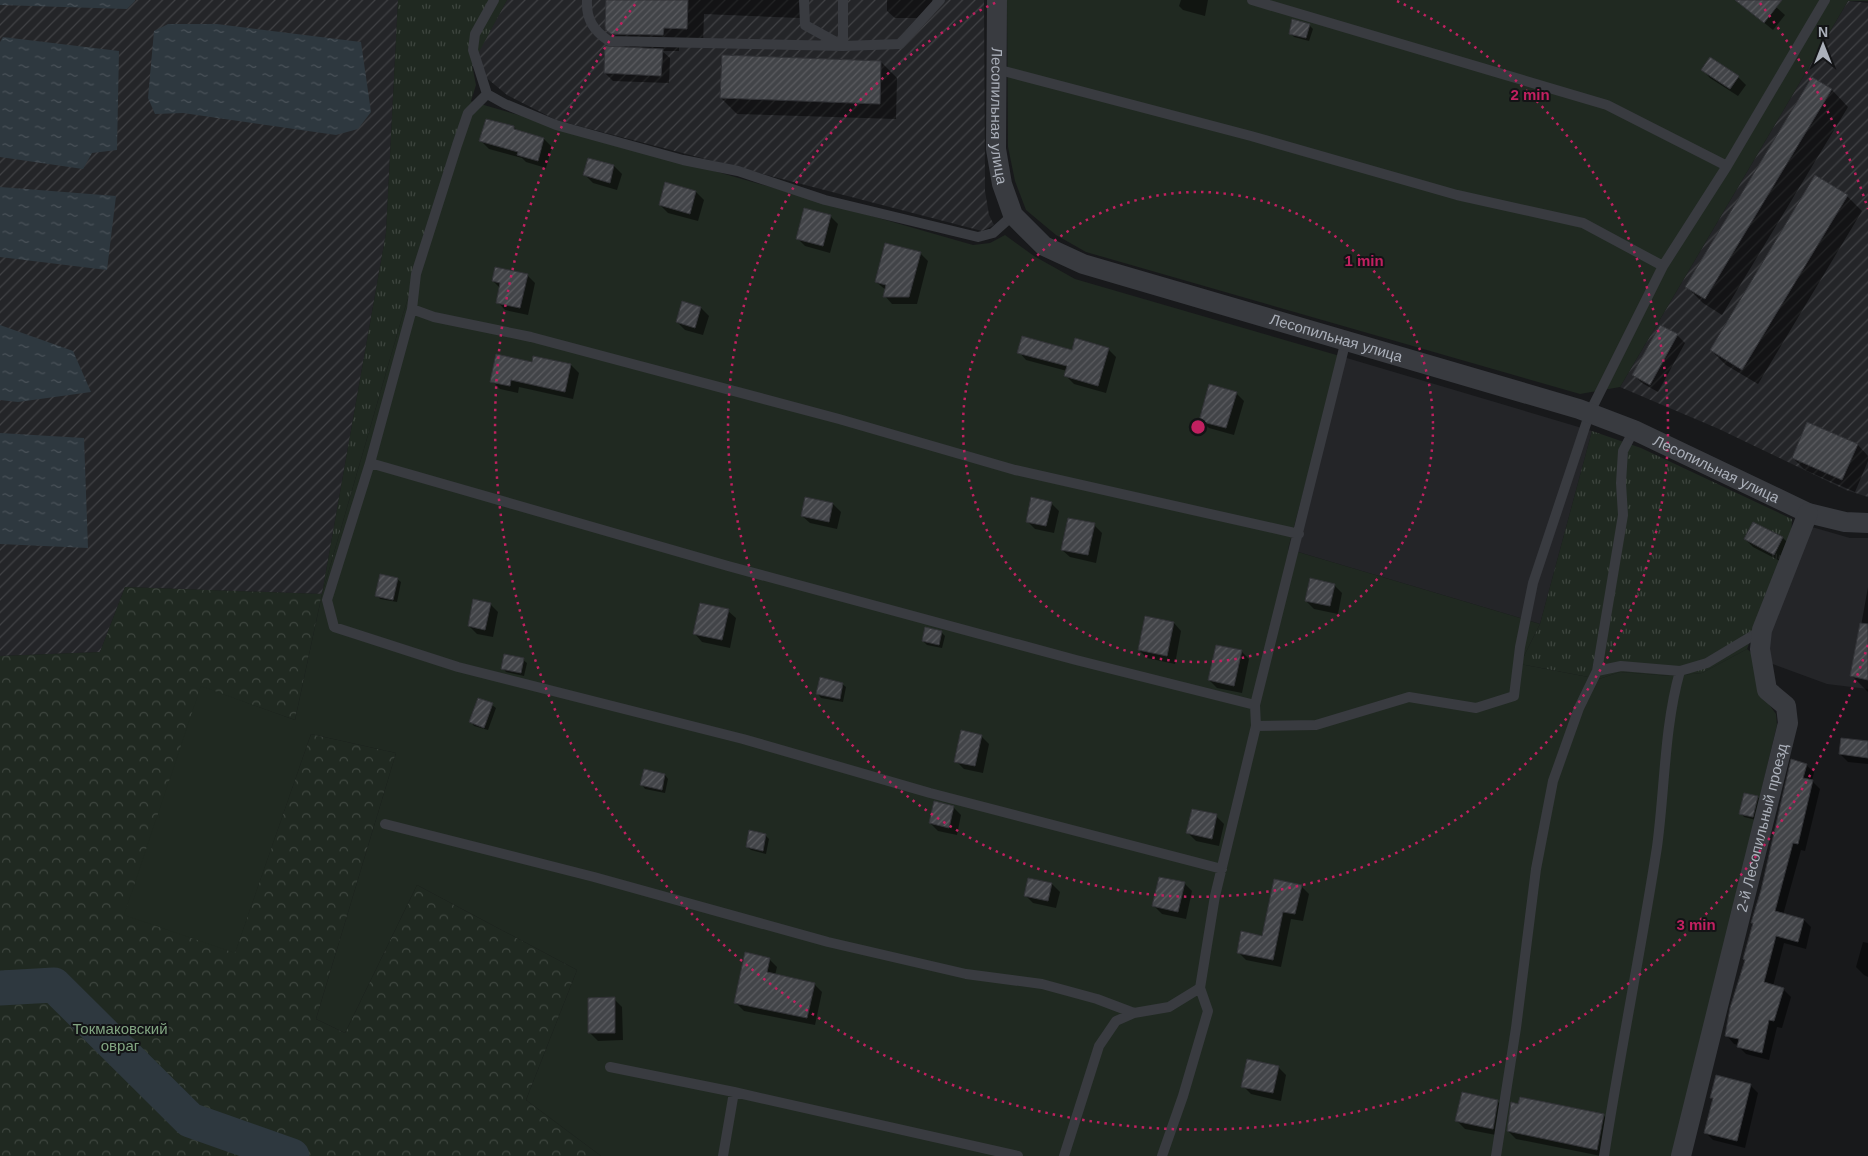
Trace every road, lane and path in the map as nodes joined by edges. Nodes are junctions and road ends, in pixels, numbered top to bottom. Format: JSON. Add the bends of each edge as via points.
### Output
{"nodes":[{"id":1,"x":494,"y":0,"type":"edge"},
{"id":2,"x":587,"y":0,"type":"edge"},
{"id":3,"x":804,"y":0,"type":"edge"},
{"id":4,"x":843,"y":0,"type":"edge"},
{"id":5,"x":940,"y":0,"type":"edge"},
{"id":6,"x":997,"y":0,"type":"edge"},
{"id":7,"x":1252,"y":0,"type":"edge"},
{"id":8,"x":1825,"y":0,"type":"edge"},
{"id":9,"x":843,"y":46,"type":"junction"},
{"id":10,"x":996,"y":69,"type":"junction"},
{"id":11,"x":487,"y":94,"type":"junction"},
{"id":12,"x":1727,"y":166,"type":"junction"},
{"id":13,"x":1013,"y":215,"type":"junction"},
{"id":14,"x":1663,"y":266,"type":"junction"},
{"id":15,"x":412,"y":309,"type":"junction"},
{"id":16,"x":1346,"y":340,"type":"junction"},
{"id":17,"x":1590,"y":412,"type":"junction"},
{"id":18,"x":1634,"y":430,"type":"junction"},
{"id":19,"x":370,"y":463,"type":"junction"},
{"id":20,"x":1808,"y":513,"type":"junction"},
{"id":21,"x":1868,"y":523,"type":"edge"},
{"id":22,"x":1299,"y":534,"type":"junction"},
{"id":23,"x":1762,"y":630,"type":"junction"},
{"id":24,"x":1597,"y":671,"type":"junction"},
{"id":25,"x":1680,"y":671,"type":"junction"},
{"id":26,"x":1254,"y":705,"type":"junction"},
{"id":27,"x":1256,"y":726,"type":"junction"},
{"id":28,"x":385,"y":824,"type":"dead end"},
{"id":29,"x":1222,"y":869,"type":"junction"},
{"id":30,"x":1200,"y":988,"type":"junction"},
{"id":31,"x":1134,"y":1013,"type":"junction"},
{"id":32,"x":610,"y":1067,"type":"dead end"},
{"id":33,"x":734,"y":1092,"type":"junction"},
{"id":34,"x":723,"y":1156,"type":"edge"},
{"id":35,"x":1018,"y":1156,"type":"edge"},
{"id":36,"x":1064,"y":1156,"type":"edge"},
{"id":37,"x":1162,"y":1156,"type":"edge"},
{"id":38,"x":1496,"y":1156,"type":"edge"},
{"id":39,"x":1604,"y":1156,"type":"edge"},
{"id":40,"x":1681,"y":1156,"type":"edge"}],
"edges":[{"from":1,"to":11,"type":"lane","via":[[475,34],[473,50]]},
{"from":2,"to":9,"type":"lane","via":[[586,11],[596,32],[608,41]]},
{"from":3,"to":9,"type":"lane","via":[[805,25]]},
{"from":4,"to":9,"type":"lane"},
{"from":5,"to":9,"type":"lane","via":[[900,44]]},
{"from":6,"to":10,"type":"street","name":"Лесопильная улица"},
{"from":7,"to":12,"type":"lane","via":[[1607,106]]},
{"from":8,"to":12,"type":"lane"},
{"from":10,"to":13,"type":"street","name":"Лесопильная улица","via":[[996,149],[1002,184]]},
{"from":10,"to":14,"type":"lane","via":[[1251,136],[1457,195],[1583,223]]},
{"from":11,"to":13,"type":"lane","via":[[556,125],[683,160],[738,171],[825,200],[978,237],[993,233]]},
{"from":11,"to":15,"type":"lane","via":[[468,113],[416,274]]},
{"from":12,"to":14,"type":"lane"},
{"from":13,"to":16,"type":"street","name":"Лесопильная улица","via":[[1044,246],[1083,264]]},
{"from":14,"to":17,"type":"lane"},
{"from":15,"to":19,"type":"lane"},
{"from":15,"to":22,"type":"lane","via":[[434,317],[570,347],[1016,470]]},
{"from":16,"to":17,"type":"street","name":"Лесопильная улица"},
{"from":16,"to":22,"type":"lane"},
{"from":17,"to":18,"type":"street","name":"Лесопильная улица"},
{"from":17,"to":27,"type":"lane","via":[[1533,583],[1514,696],[1476,708],[1409,697],[1316,725]]},
{"from":18,"to":20,"type":"street","name":"Лесопильная улица"},
{"from":18,"to":24,"type":"lane","via":[[1623,451],[1623,515]]},
{"from":19,"to":26,"type":"lane","via":[[728,566]]},
{"from":19,"to":29,"type":"lane","via":[[327,600],[334,627],[458,666],[743,739],[930,793]]},
{"from":20,"to":21,"type":"street","name":"Лесопильная улица","via":[[1845,522]]},
{"from":20,"to":23,"type":"street","name":"2-й Лесопильный проезд"},
{"from":22,"to":26,"type":"lane"},
{"from":23,"to":25,"type":"lane","via":[[1707,663]]},
{"from":23,"to":40,"type":"street","name":"2-й Лесопильный проезд","via":[[1760,649],[1767,690],[1786,706],[1788,723]]},
{"from":24,"to":25,"type":"lane","via":[[1621,666]]},
{"from":24,"to":38,"type":"lane","via":[[1553,781],[1536,869]]},
{"from":25,"to":39,"type":"lane","via":[[1664,769],[1650,894]]},
{"from":26,"to":27,"type":"lane"},
{"from":27,"to":29,"type":"lane"},
{"from":28,"to":31,"type":"lane","via":[[594,877],[828,942],[966,974],[1042,984]]},
{"from":29,"to":30,"type":"lane"},
{"from":30,"to":31,"type":"lane","via":[[1170,1006]]},
{"from":30,"to":37,"type":"lane","via":[[1208,1011]]},
{"from":31,"to":36,"type":"lane","via":[[1116,1021],[1098,1046]]},
{"from":32,"to":33,"type":"lane"},
{"from":33,"to":34,"type":"lane"},
{"from":33,"to":35,"type":"lane"}]}
